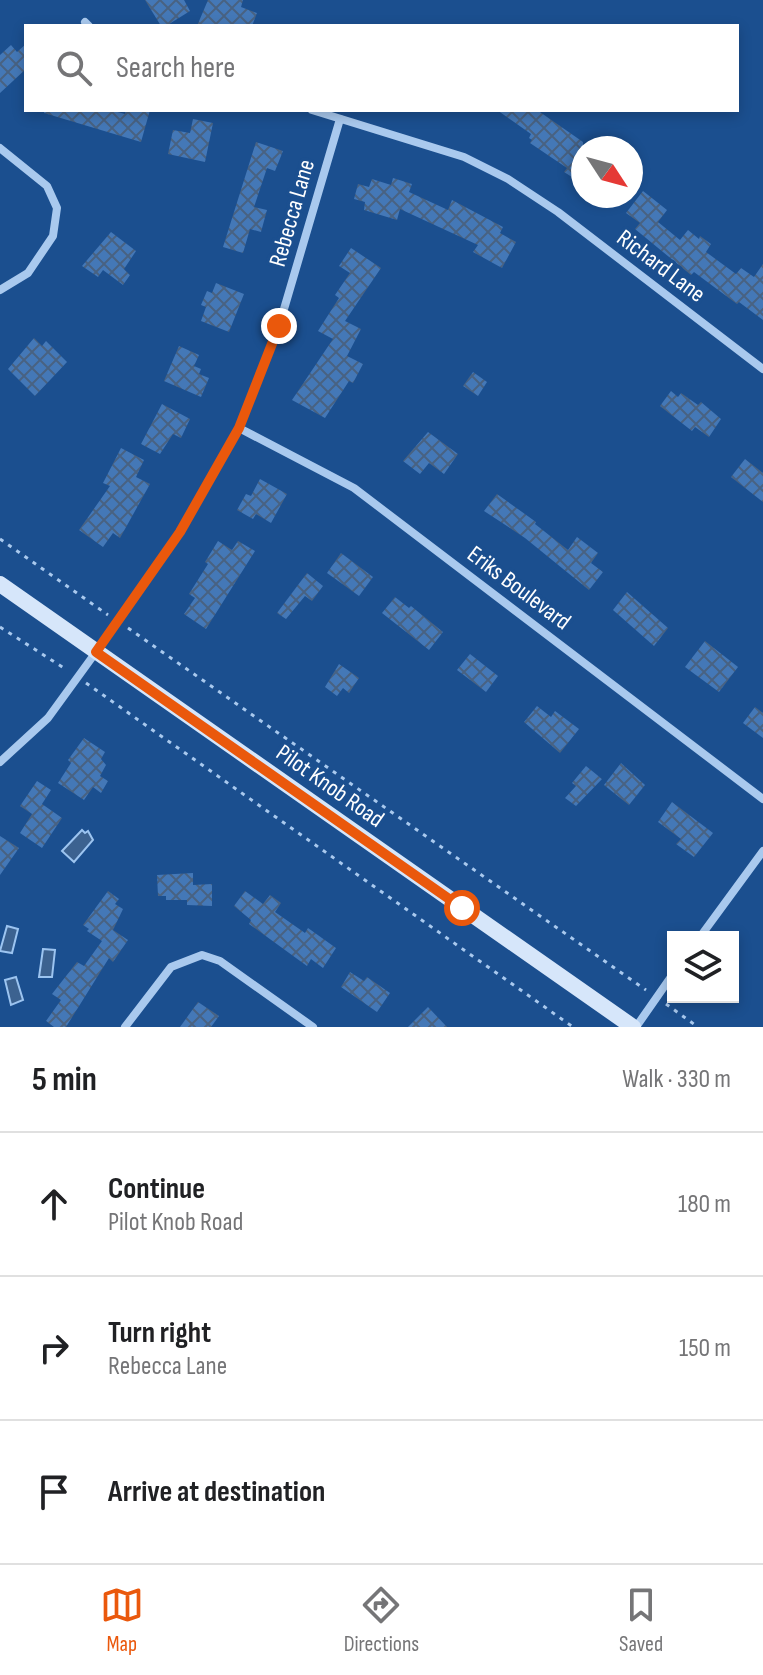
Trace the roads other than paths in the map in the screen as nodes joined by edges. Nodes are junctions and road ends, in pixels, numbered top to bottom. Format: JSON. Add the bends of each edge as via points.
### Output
{"nodes":[{"id":1,"x":318,"y":112,"type":"edge"},
{"id":2,"x":340,"y":119,"type":"junction"},
{"id":3,"x":0,"y":148,"type":"edge"},
{"id":4,"x":0,"y":290,"type":"edge"},
{"id":5,"x":763,"y":369,"type":"edge"},
{"id":6,"x":239,"y":428,"type":"junction"},
{"id":7,"x":0,"y":584,"type":"edge"},
{"id":8,"x":96,"y":652,"type":"junction"},
{"id":9,"x":0,"y":762,"type":"edge"},
{"id":10,"x":763,"y":799,"type":"edge"},
{"id":11,"x":763,"y":851,"type":"edge"},
{"id":12,"x":704,"y":931,"type":"edge"},
{"id":13,"x":667,"y":982,"type":"edge"},
{"id":14,"x":125,"y":1027,"type":"edge"},
{"id":15,"x":313,"y":1027,"type":"edge"},
{"id":16,"x":634,"y":1027,"type":"edge"}],
"edges":[{"from":1,"to":2,"type":"street","name":"Richard Lane"},
{"from":2,"to":5,"type":"street","name":"Richard Lane","via":[[464,157],[508,179]]},
{"from":2,"to":6,"type":"street","name":"Rebecca Lane","via":[[279,326]]},
{"from":3,"to":4,"type":"street","via":[[47,186],[57,208],[53,236],[28,273]]},
{"from":6,"to":8,"type":"street","name":"Rebecca Lane","via":[[180,532]]},
{"from":6,"to":10,"type":"street","name":"Eriks Boulevard","via":[[354,488]]},
{"from":7,"to":8,"type":"main road","name":"Pilot Knob Road"},
{"from":8,"to":9,"type":"street","name":"Rebecca Lane","via":[[48,718]]},
{"from":8,"to":16,"type":"main road","name":"Pilot Knob Road"},
{"from":11,"to":12,"type":"street"},
{"from":13,"to":16,"type":"street"},
{"from":14,"to":15,"type":"street","via":[[171,967],[202,955],[220,961]]}]}
